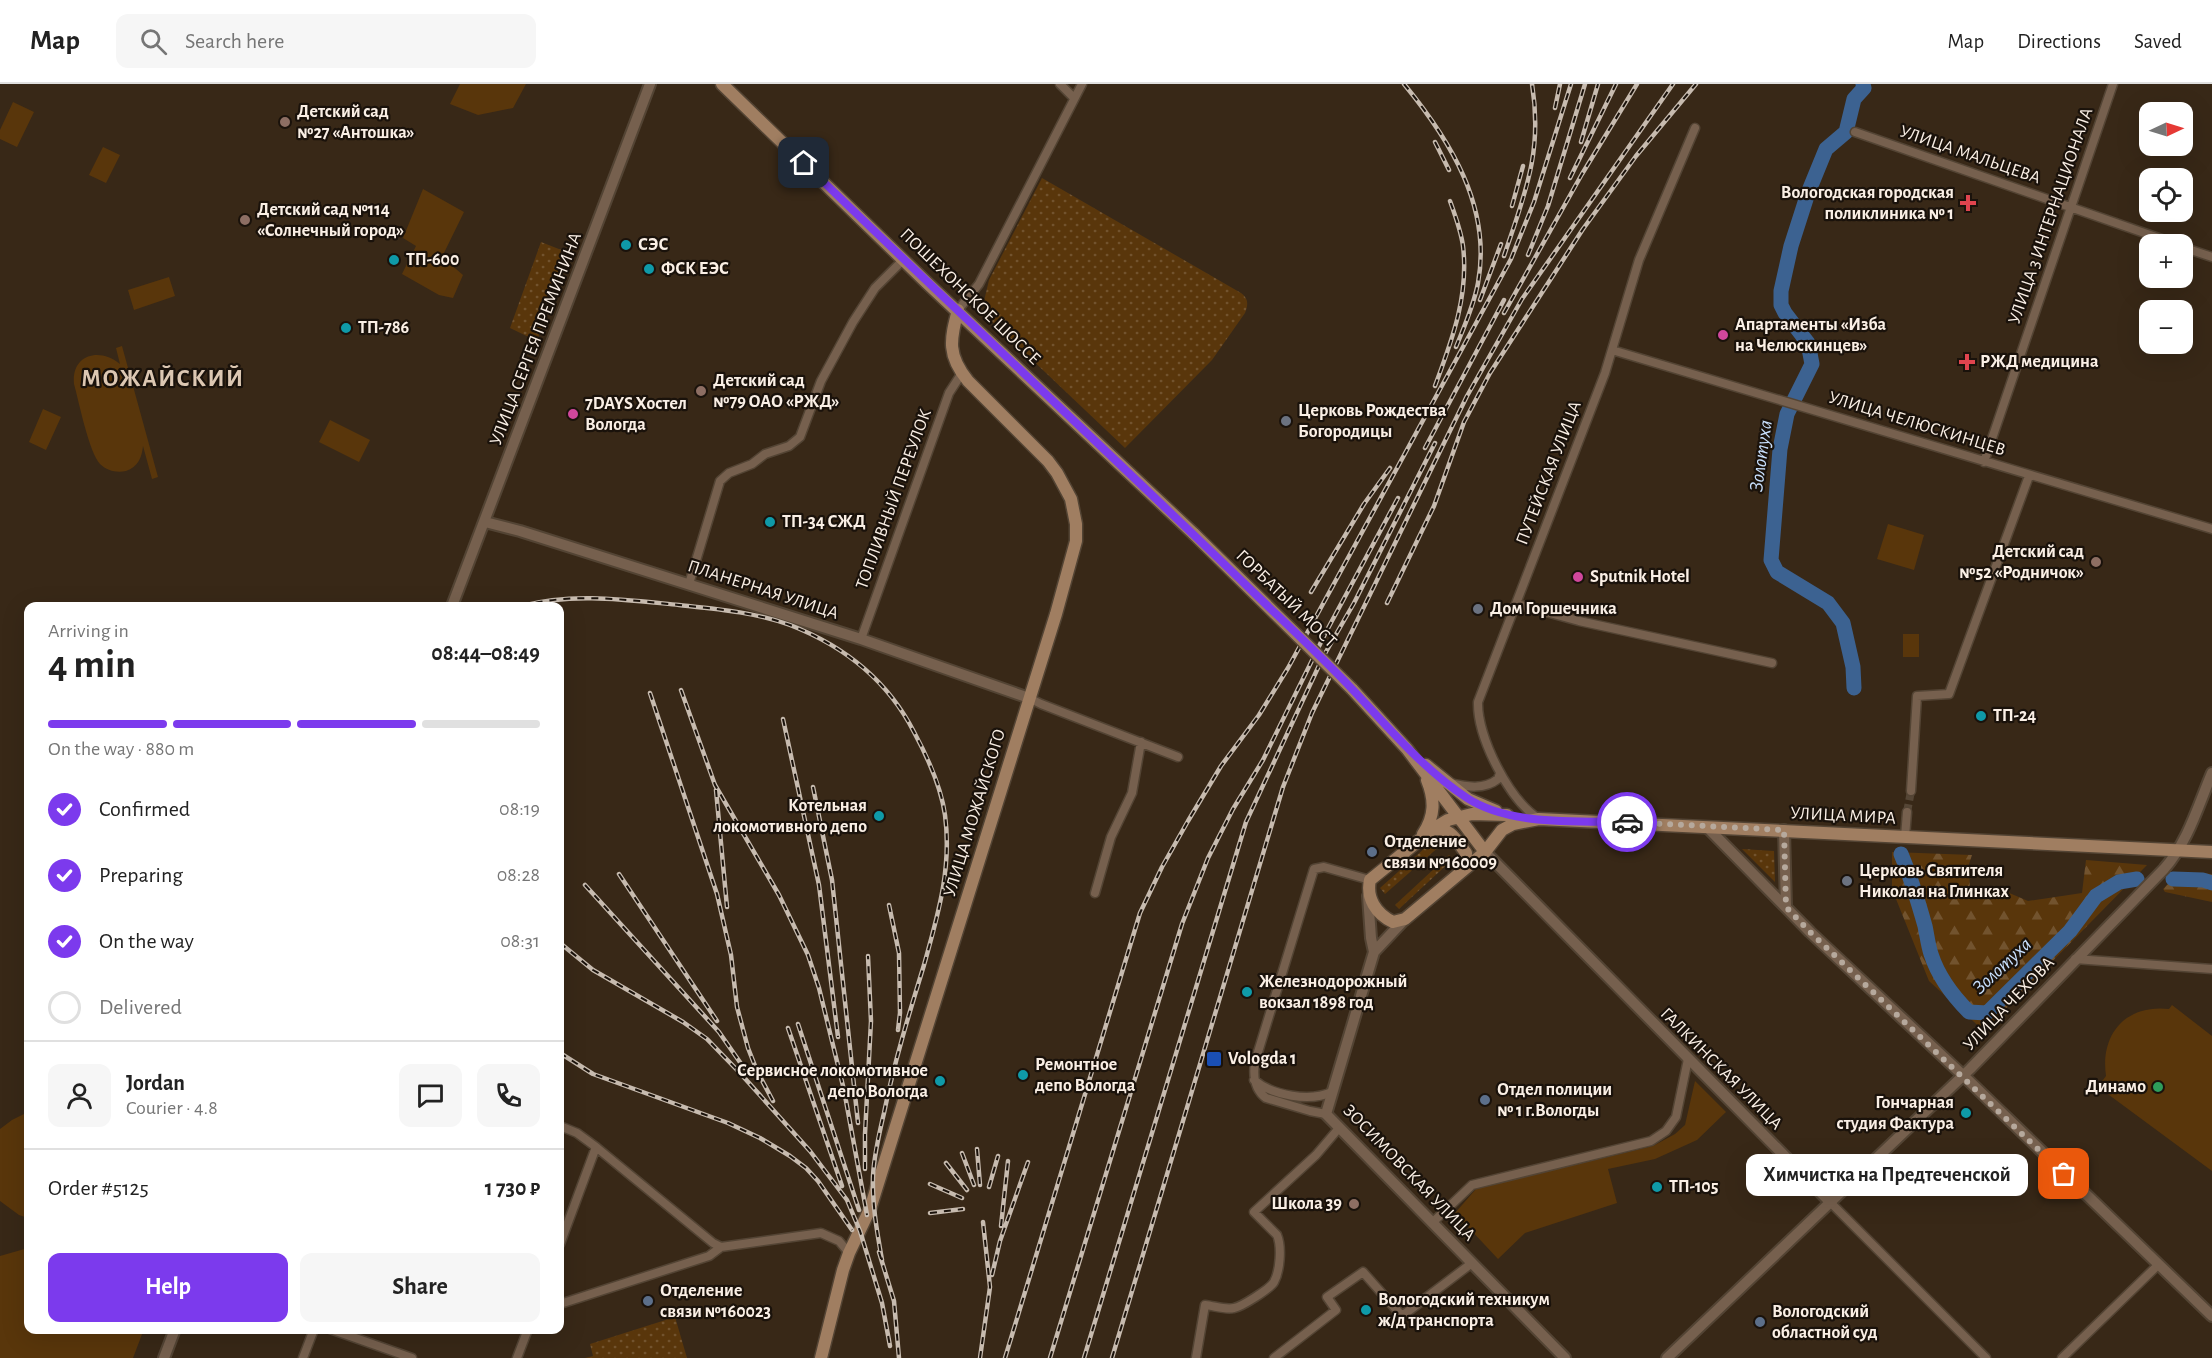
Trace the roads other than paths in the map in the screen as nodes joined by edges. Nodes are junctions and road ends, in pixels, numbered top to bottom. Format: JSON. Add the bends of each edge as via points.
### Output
{"nodes":[{"id":1,"x":650,"y":84,"type":"edge"},
{"id":2,"x":722,"y":84,"type":"edge"},
{"id":3,"x":1060,"y":84,"type":"edge"},
{"id":4,"x":1082,"y":84,"type":"edge"},
{"id":5,"x":2113,"y":84,"type":"edge"},
{"id":6,"x":1074,"y":98,"type":"junction"},
{"id":7,"x":1695,"y":128,"type":"dead end"},
{"id":8,"x":1855,"y":132,"type":"dead end"},
{"id":9,"x":2072,"y":208,"type":"junction"},
{"id":10,"x":2147,"y":234,"type":"edge"},
{"id":11,"x":2193,"y":251,"type":"edge"},
{"id":12,"x":2212,"y":257,"type":"edge"},
{"id":13,"x":904,"y":259,"type":"junction"},
{"id":14,"x":958,"y":310,"type":"junction"},
{"id":15,"x":1612,"y":350,"type":"junction"},
{"id":16,"x":962,"y":373,"type":"junction"},
{"id":17,"x":1984,"y":462,"type":"junction"},
{"id":18,"x":2029,"y":476,"type":"junction"},
{"id":19,"x":484,"y":522,"type":"junction"},
{"id":20,"x":2212,"y":529,"type":"edge"},
{"id":21,"x":1194,"y":534,"type":"joint"},
{"id":22,"x":689,"y":584,"type":"junction"},
{"id":23,"x":454,"y":602,"type":"edge"},
{"id":24,"x":1517,"y":604,"type":"junction"},
{"id":25,"x":861,"y":639,"type":"junction"},
{"id":26,"x":1772,"y":663,"type":"dead end"},
{"id":27,"x":1029,"y":698,"type":"junction"},
{"id":28,"x":1141,"y":742,"type":"junction"},
{"id":29,"x":1407,"y":749,"type":"junction"},
{"id":30,"x":1178,"y":757,"type":"dead end"},
{"id":31,"x":1500,"y":772,"type":"junction"},
{"id":32,"x":2212,"y":773,"type":"edge"},
{"id":33,"x":1448,"y":783,"type":"junction"},
{"id":34,"x":1911,"y":791,"type":"tunnel mouth"},
{"id":35,"x":1907,"y":812,"type":"tunnel mouth"},
{"id":36,"x":1507,"y":814,"type":"junction"},
{"id":37,"x":1460,"y":816,"type":"junction"},
{"id":38,"x":1539,"y":819,"type":"junction"},
{"id":39,"x":1523,"y":821,"type":"junction"},
{"id":40,"x":1708,"y":828,"type":"junction"},
{"id":41,"x":1433,"y":829,"type":"junction"},
{"id":42,"x":1784,"y":830,"type":"junction"},
{"id":43,"x":1905,"y":837,"type":"junction"},
{"id":44,"x":1419,"y":840,"type":"junction"},
{"id":45,"x":2179,"y":850,"type":"junction"},
{"id":46,"x":1485,"y":852,"type":"junction"},
{"id":47,"x":2212,"y":852,"type":"edge"},
{"id":48,"x":1464,"y":869,"type":"junction"},
{"id":49,"x":1372,"y":878,"type":"junction"},
{"id":50,"x":1095,"y":893,"type":"dead end"},
{"id":51,"x":1368,"y":894,"type":"junction"},
{"id":52,"x":1786,"y":907,"type":"junction"},
{"id":53,"x":1405,"y":919,"type":"junction"},
{"id":54,"x":1374,"y":952,"type":"junction"},
{"id":55,"x":2075,"y":959,"type":"junction"},
{"id":56,"x":2212,"y":969,"type":"edge"},
{"id":57,"x":1688,"y":1059,"type":"junction"},
{"id":58,"x":1963,"y":1076,"type":"junction"},
{"id":59,"x":1254,"y":1080,"type":"junction"},
{"id":60,"x":1332,"y":1092,"type":"junction"},
{"id":61,"x":1326,"y":1114,"type":"junction"},
{"id":62,"x":564,"y":1128,"type":"edge"},
{"id":63,"x":1339,"y":1128,"type":"junction"},
{"id":64,"x":597,"y":1147,"type":"junction"},
{"id":65,"x":1831,"y":1203,"type":"junction"},
{"id":66,"x":1432,"y":1223,"type":"junction"},
{"id":67,"x":564,"y":1234,"type":"edge"},
{"id":68,"x":721,"y":1247,"type":"junction"},
{"id":69,"x":849,"y":1253,"type":"junction"},
{"id":70,"x":1472,"y":1263,"type":"junction"},
{"id":71,"x":2158,"y":1265,"type":"junction"},
{"id":72,"x":564,"y":1303,"type":"edge"},
{"id":73,"x":2212,"y":1316,"type":"edge"},
{"id":74,"x":173,"y":1334,"type":"edge"},
{"id":75,"x":312,"y":1334,"type":"edge"},
{"id":76,"x":344,"y":1334,"type":"edge"},
{"id":77,"x":526,"y":1334,"type":"edge"},
{"id":78,"x":164,"y":1358,"type":"edge"},
{"id":79,"x":303,"y":1358,"type":"edge"},
{"id":80,"x":412,"y":1358,"type":"edge"},
{"id":81,"x":517,"y":1358,"type":"edge"},
{"id":82,"x":821,"y":1358,"type":"edge"},
{"id":83,"x":1196,"y":1358,"type":"edge"},
{"id":84,"x":1274,"y":1358,"type":"edge"},
{"id":85,"x":1565,"y":1358,"type":"edge"},
{"id":86,"x":1667,"y":1358,"type":"edge"},
{"id":87,"x":1986,"y":1358,"type":"edge"},
{"id":88,"x":2062,"y":1358,"type":"edge"}],
"edges":[{"from":1,"to":19,"type":"street","name":"УЛИЦА СЕРГЕЯ ПРЕМИНИНА"},
{"from":2,"to":13,"type":"main road","name":"ПОШЕХОНСКОЕ ШОССЕ"},
{"from":3,"to":6,"type":"street"},
{"from":4,"to":6,"type":"street"},
{"from":5,"to":9,"type":"street","name":"УЛИЦА 3 ИНТЕРНАЦИОНАЛА"},
{"from":6,"to":14,"type":"street","via":[[979,284]]},
{"from":7,"to":15,"type":"street","name":"ПУТЕЙСКАЯ УЛИЦА","via":[[1639,260]]},
{"from":8,"to":9,"type":"street","name":"УЛИЦА МАЛЬЦЕВА"},
{"from":9,"to":10,"type":"street","name":"УЛИЦА МАЛЬЦЕВА"},
{"from":9,"to":17,"type":"street","name":"УЛИЦА 3 ИНТЕРНАЦИОНАЛА"},
{"from":11,"to":12,"type":"street"},
{"from":13,"to":14,"type":"main road","name":"ПОШЕХОНСКОЕ ШОССЕ"},
{"from":13,"to":22,"type":"street","via":[[875,288],[854,322],[821,381],[800,437],[720,481]]},
{"from":14,"to":16,"type":"main road","name":"УЛИЦА МОЖАЙСКОГО","via":[[951,343]]},
{"from":14,"to":21,"type":"main road","name":"ПОШЕХОНСКОЕ ШОССЕ"},
{"from":15,"to":17,"type":"street","name":"УЛИЦА ЧЕЛЮСКИНЦЕВ"},
{"from":15,"to":24,"type":"street","name":"ПУТЕЙСКАЯ УЛИЦА"},
{"from":16,"to":25,"type":"street","name":"ТОПЛИВНЫЙ ПЕРЕУЛОК","via":[[949,393]]},
{"from":16,"to":27,"type":"main road","name":"УЛИЦА МОЖАЙСКОГО","via":[[1048,461],[1065,486],[1074,512],[1072,559]]},
{"from":17,"to":18,"type":"street","name":"УЛИЦА ЧЕЛЮСКИНЦЕВ"},
{"from":18,"to":20,"type":"street","name":"УЛИЦА ЧЕЛЮСКИНЦЕВ"},
{"from":18,"to":34,"type":"street","via":[[1949,694],[1917,696]]},
{"from":19,"to":22,"type":"street","name":"ПЛАНЕРНАЯ УЛИЦА"},
{"from":19,"to":23,"type":"street","name":"УЛИЦА СЕРГЕЯ ПРЕМИНИНА"},
{"from":21,"to":29,"type":"main road","name":"ГОРБАТЫЙ МОСТ","bridge":true,"via":[[1352,689]]},
{"from":22,"to":25,"type":"street","name":"ПЛАНЕРНАЯ УЛИЦА"},
{"from":24,"to":26,"type":"street"},
{"from":24,"to":31,"type":"street","name":"ПУТЕЙСКАЯ УЛИЦА","via":[[1478,702],[1481,729]]},
{"from":25,"to":27,"type":"street","name":"ПЛАНЕРНАЯ УЛИЦА"},
{"from":27,"to":28,"type":"street"},
{"from":27,"to":69,"type":"main road","name":"УЛИЦА МОЖАЙСКОГО","via":[[870,1209]]},
{"from":28,"to":30,"type":"street"},
{"from":28,"to":50,"type":"street","via":[[1132,793],[1111,837]]},
{"from":29,"to":33,"type":"main road"},
{"from":29,"to":37,"type":"main road"},
{"from":29,"to":44,"type":"main road","via":[[1428,782],[1433,804],[1429,825]]},
{"from":31,"to":33,"type":"street","via":[[1498,779],[1484,786]]},
{"from":31,"to":38,"type":"street","name":"ПУТЕЙСКАЯ УЛИЦА","via":[[1515,797]]},
{"from":32,"to":45,"type":"street","name":"УЛИЦА ЧЕХОВА"},
{"from":33,"to":36,"type":"main road","via":[[1468,799]]},
{"from":35,"to":43,"type":"street"},
{"from":36,"to":37,"type":"main road"},
{"from":36,"to":38,"type":"main road"},
{"from":37,"to":39,"type":"main road","via":[[1480,823]]},
{"from":37,"to":41,"type":"main road"},
{"from":37,"to":46,"type":"main road"},
{"from":38,"to":39,"type":"main road","name":"УЛИЦА МИРА"},
{"from":38,"to":40,"type":"main road","name":"УЛИЦА МИРА"},
{"from":39,"to":46,"type":"main road","name":"УЛИЦА МИРА","via":[[1502,830]]},
{"from":40,"to":42,"type":"main road","name":"УЛИЦА МИРА"},
{"from":40,"to":52,"type":"street"},
{"from":41,"to":44,"type":"main road"},
{"from":41,"to":48,"type":"main road","via":[[1449,831],[1466,853]]},
{"from":42,"to":43,"type":"main road","name":"УЛИЦА МИРА"},
{"from":42,"to":52,"type":"street"},
{"from":43,"to":45,"type":"main road","name":"УЛИЦА МИРА"},
{"from":44,"to":49,"type":"main road"},
{"from":45,"to":47,"type":"main road","name":"УЛИЦА МИРА"},
{"from":45,"to":55,"type":"street","name":"УЛИЦА ЧЕХОВА"},
{"from":46,"to":48,"type":"main road","name":"ЗОСИМОВСКАЯ УЛИЦА"},
{"from":46,"to":57,"type":"street","name":"ГАЛКИНСКАЯ УЛИЦА"},
{"from":48,"to":53,"type":"main road","name":"ЗОСИМОВСКАЯ УЛИЦА"},
{"from":49,"to":51,"type":"main road"},
{"from":49,"to":59,"type":"street","via":[[1324,867],[1314,869],[1255,1062]]},
{"from":51,"to":53,"type":"main road","via":[[1387,919]]},
{"from":51,"to":54,"type":"street"},
{"from":52,"to":58,"type":"street"},
{"from":53,"to":54,"type":"street","name":"ЗОСИМОВСКАЯ УЛИЦА"},
{"from":54,"to":60,"type":"street","name":"ЗОСИМОВСКАЯ УЛИЦА"},
{"from":55,"to":56,"type":"street"},
{"from":55,"to":58,"type":"street","name":"УЛИЦА ЧЕХОВА"},
{"from":57,"to":65,"type":"street","name":"ГАЛКИНСКАЯ УЛИЦА"},
{"from":57,"to":66,"type":"street","via":[[1677,1117],[1659,1137],[1472,1185]]},
{"from":58,"to":65,"type":"street","name":"УЛИЦА ЧЕХОВА"},
{"from":58,"to":71,"type":"street"},
{"from":59,"to":60,"type":"street","via":[[1292,1095],[1317,1097]]},
{"from":59,"to":61,"type":"street","via":[[1266,1098]]},
{"from":60,"to":61,"type":"street","name":"ЗОСИМОВСКАЯ УЛИЦА"},
{"from":61,"to":63,"type":"street","name":"ЗОСИМОВСКАЯ УЛИЦА"},
{"from":62,"to":64,"type":"street"},
{"from":63,"to":66,"type":"street","name":"ЗОСИМОВСКАЯ УЛИЦА"},
{"from":63,"to":83,"type":"street","via":[[1316,1155],[1254,1212],[1279,1240],[1281,1251],[1274,1282],[1238,1307],[1205,1305]]},
{"from":64,"to":67,"type":"street"},
{"from":64,"to":68,"type":"street"},
{"from":65,"to":86,"type":"street","name":"УЛИЦА ЧЕХОВА"},
{"from":65,"to":87,"type":"street","name":"ГАЛКИНСКАЯ УЛИЦА"},
{"from":66,"to":70,"type":"street","name":"ЗОСИМОВСКАЯ УЛИЦА"},
{"from":68,"to":69,"type":"street","via":[[821,1233],[839,1241]]},
{"from":68,"to":72,"type":"street","via":[[709,1256]]},
{"from":69,"to":82,"type":"main road","name":"УЛИЦА МОЖАЙСКОГО"},
{"from":70,"to":84,"type":"street","via":[[1402,1317],[1364,1272],[1327,1297],[1336,1310]]},
{"from":70,"to":85,"type":"street","name":"ЗОСИМОВСКАЯ УЛИЦА"},
{"from":71,"to":73,"type":"street"},
{"from":71,"to":88,"type":"street"},
{"from":74,"to":78,"type":"street"},
{"from":75,"to":79,"type":"street"},
{"from":76,"to":80,"type":"street"},
{"from":77,"to":81,"type":"street"}]}
